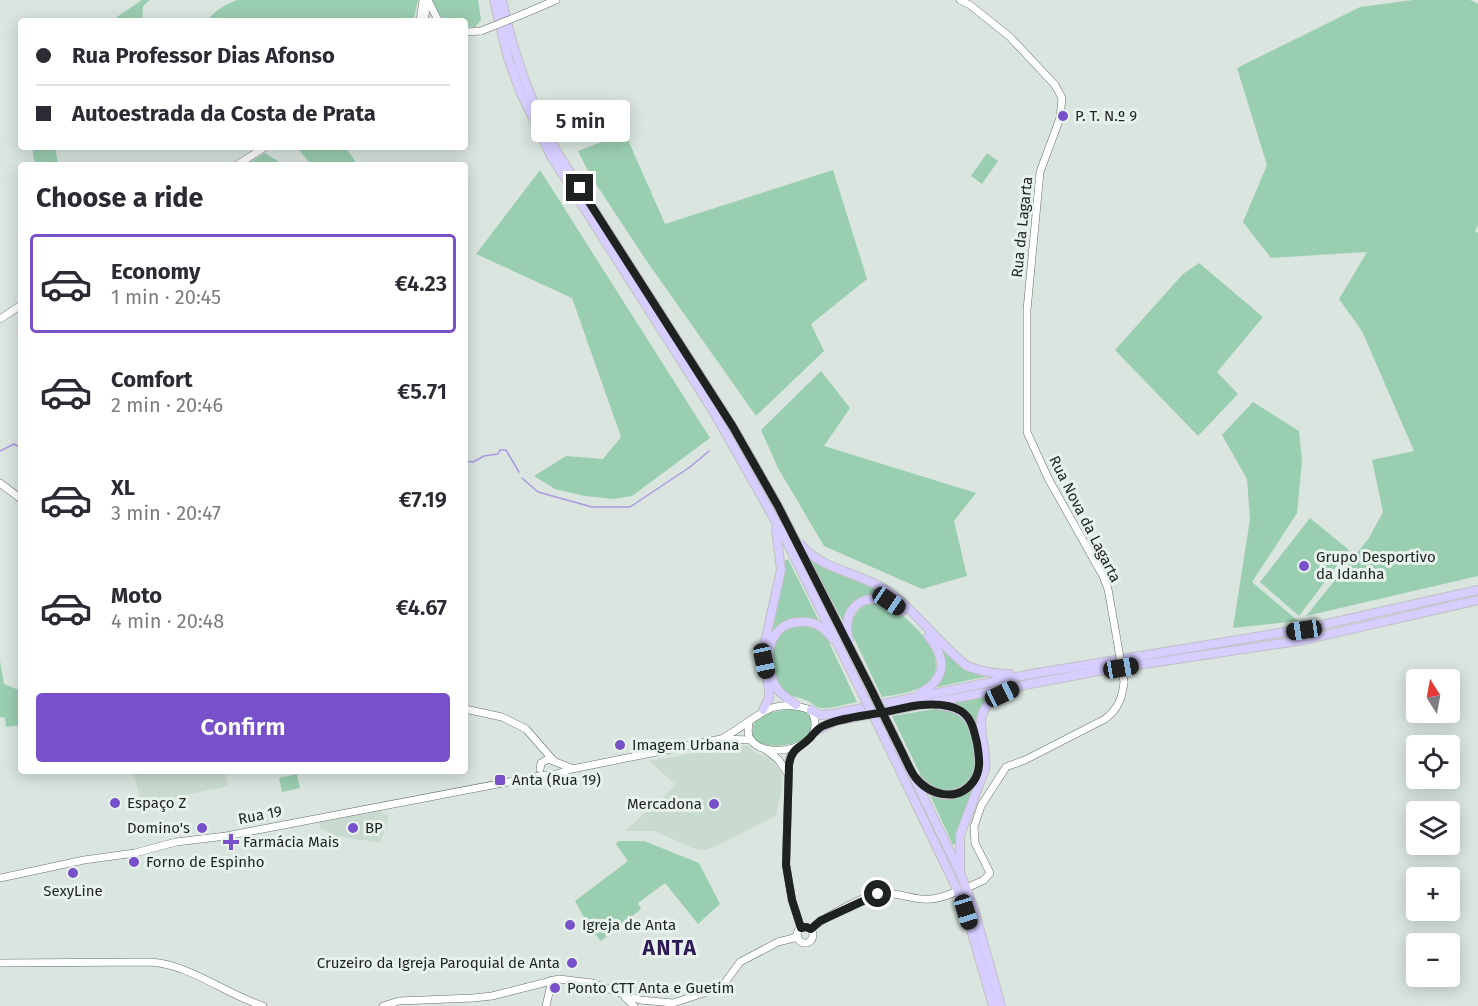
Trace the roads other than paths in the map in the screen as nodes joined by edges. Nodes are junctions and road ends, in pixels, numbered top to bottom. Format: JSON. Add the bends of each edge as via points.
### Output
{"nodes":[{"id":1,"x":423,"y":0,"type":"edge"},
{"id":2,"x":428,"y":0,"type":"edge"},
{"id":3,"x":494,"y":0,"type":"edge"},
{"id":4,"x":502,"y":0,"type":"edge"},
{"id":5,"x":556,"y":0,"type":"edge"},
{"id":6,"x":960,"y":0,"type":"edge"},
{"id":7,"x":424,"y":18,"type":"edge"},
{"id":8,"x":424,"y":18,"type":"edge"},
{"id":9,"x":437,"y":18,"type":"edge"},
{"id":10,"x":468,"y":32,"type":"edge"},
{"id":11,"x":260,"y":150,"type":"edge"},
{"id":12,"x":242,"y":162,"type":"edge"},
{"id":13,"x":18,"y":307,"type":"edge"},
{"id":14,"x":0,"y":319,"type":"edge"},
{"id":15,"x":1027,"y":432,"type":"joint"},
{"id":16,"x":0,"y":483,"type":"edge"},
{"id":17,"x":18,"y":497,"type":"edge"},
{"id":18,"x":775,"y":523,"type":"junction"},
{"id":19,"x":793,"y":535,"type":"junction"},
{"id":20,"x":1478,"y":590,"type":"edge"},
{"id":21,"x":1478,"y":600,"type":"edge"},
{"id":22,"x":837,"y":643,"type":"junction"},
{"id":23,"x":851,"y":649,"type":"junction"},
{"id":24,"x":1032,"y":674,"type":"junction"},
{"id":25,"x":1017,"y":687,"type":"junction"},
{"id":26,"x":910,"y":698,"type":"junction"},
{"id":27,"x":796,"y":705,"type":"junction"},
{"id":28,"x":922,"y":705,"type":"junction"},
{"id":29,"x":468,"y":710,"type":"edge"},
{"id":30,"x":764,"y":710,"type":"junction"},
{"id":31,"x":811,"y":710,"type":"junction"},
{"id":32,"x":749,"y":722,"type":"junction"},
{"id":33,"x":816,"y":731,"type":"junction"},
{"id":34,"x":721,"y":739,"type":"junction"},
{"id":35,"x":751,"y":740,"type":"junction"},
{"id":36,"x":800,"y":745,"type":"junction"},
{"id":37,"x":544,"y":750,"type":"junction"},
{"id":38,"x":766,"y":750,"type":"junction"},
{"id":39,"x":555,"y":762,"type":"junction"},
{"id":40,"x":542,"y":768,"type":"junction"},
{"id":41,"x":572,"y":769,"type":"junction"},
{"id":42,"x":555,"y":774,"type":"junction"},
{"id":43,"x":788,"y":774,"type":"junction"},
{"id":44,"x":914,"y":776,"type":"junction"},
{"id":45,"x":961,"y":875,"type":"junction"},
{"id":46,"x":0,"y":878,"type":"edge"},
{"id":47,"x":971,"y":886,"type":"dead end"},
{"id":48,"x":953,"y":893,"type":"dead end"},
{"id":49,"x":801,"y":928,"type":"junction"},
{"id":50,"x":811,"y":929,"type":"junction"},
{"id":51,"x":798,"y":937,"type":"junction"},
{"id":52,"x":0,"y":963,"type":"edge"},
{"id":53,"x":552,"y":980,"type":"junction"},
{"id":54,"x":640,"y":1004,"type":"edge"},
{"id":55,"x":263,"y":1006,"type":"edge"},
{"id":56,"x":383,"y":1006,"type":"edge"},
{"id":57,"x":546,"y":1006,"type":"edge"},
{"id":58,"x":993,"y":1006,"type":"edge"},
{"id":59,"x":1001,"y":1006,"type":"edge"}],
"edges":[{"from":1,"to":7,"type":"street"},
{"from":2,"to":8,"type":"street"},
{"from":2,"to":9,"type":"street"},
{"from":3,"to":18,"type":"highway","via":[[519,91],[551,156],[712,409]]},
{"from":4,"to":19,"type":"highway","via":[[515,56],[557,152],[733,427]]},
{"from":5,"to":10,"type":"street","bridge":true,"via":[[481,31]]},
{"from":6,"to":15,"type":"street","name":"Rua da Lagarta","via":[[1010,37],[1055,85],[1062,98],[1060,118],[1040,172],[1027,310]]},
{"from":11,"to":12,"type":"street"},
{"from":13,"to":14,"type":"street"},
{"from":15,"to":47,"type":"street","name":"Rua Nova da Lagarta","bridge":true,"via":[[1103,576],[1124,682],[1120,703],[1105,719],[1009,766],[981,806],[974,827],[975,843],[990,873]]},
{"from":16,"to":17,"type":"street"},
{"from":18,"to":22,"type":"highway"},
{"from":18,"to":30,"type":"highway","via":[[781,570],[763,651],[769,690]]},
{"from":19,"to":23,"type":"highway"},
{"from":19,"to":24,"type":"highway","via":[[813,558],[888,592],[967,666],[995,674]]},
{"from":20,"to":24,"type":"highway","via":[[1304,630]]},
{"from":21,"to":25,"type":"highway","via":[[1304,640]]},
{"from":22,"to":27,"type":"highway","via":[[822,627],[806,621],[784,626],[774,635],[768,657],[773,678],[777,688]]},
{"from":22,"to":58,"type":"highway","bridge":true,"via":[[956,887]]},
{"from":23,"to":26,"type":"highway","via":[[847,622],[858,603],[879,598],[899,608],[936,645],[941,659],[941,672],[934,684]]},
{"from":23,"to":44,"type":"highway","bridge":true},
{"from":24,"to":26,"type":"highway"},
{"from":25,"to":28,"type":"highway"},
{"from":25,"to":45,"type":"highway","via":[[992,698],[981,716],[985,769],[960,835]]},
{"from":26,"to":31,"type":"highway","via":[[833,714],[820,715]]},
{"from":27,"to":30,"type":"street"},
{"from":27,"to":31,"type":"street"},
{"from":28,"to":33,"type":"highway","via":[[835,721]]},
{"from":28,"to":44,"type":"highway","via":[[950,706],[969,718],[980,767],[973,782],[956,794],[937,793]]},
{"from":29,"to":37,"type":"street","via":[[502,717],[526,729]]},
{"from":30,"to":32,"type":"street"},
{"from":31,"to":33,"type":"street"},
{"from":32,"to":34,"type":"street"},
{"from":32,"to":35,"type":"street"},
{"from":33,"to":36,"type":"street"},
{"from":34,"to":35,"type":"street"},
{"from":34,"to":41,"type":"street"},
{"from":35,"to":38,"type":"street"},
{"from":36,"to":38,"type":"street"},
{"from":36,"to":43,"type":"street","via":[[790,757]]},
{"from":37,"to":39,"type":"street"},
{"from":37,"to":40,"type":"street"},
{"from":38,"to":43,"type":"street"},
{"from":39,"to":40,"type":"street","via":[[548,759]]},
{"from":39,"to":41,"type":"street"},
{"from":39,"to":42,"type":"street"},
{"from":40,"to":42,"type":"street","via":[[550,776]]},
{"from":40,"to":46,"type":"street","name":"Rua 19","via":[[526,778]]},
{"from":41,"to":42,"type":"street"},
{"from":43,"to":49,"type":"street","via":[[786,865]]},
{"from":44,"to":45,"type":"highway"},
{"from":45,"to":59,"type":"highway"},
{"from":48,"to":50,"type":"street","via":[[930,900],[878,894]]},
{"from":49,"to":50,"type":"street"},
{"from":49,"to":51,"type":"street"},
{"from":50,"to":51,"type":"street","via":[[813,936],[808,942]]},
{"from":51,"to":54,"type":"street","via":[[778,942],[740,962],[716,989],[672,1003]]},
{"from":52,"to":55,"type":"street","via":[[161,963]]},
{"from":53,"to":54,"type":"street","via":[[592,983]]},
{"from":53,"to":56,"type":"street","via":[[492,996],[407,1000]]},
{"from":53,"to":57,"type":"street"}]}
